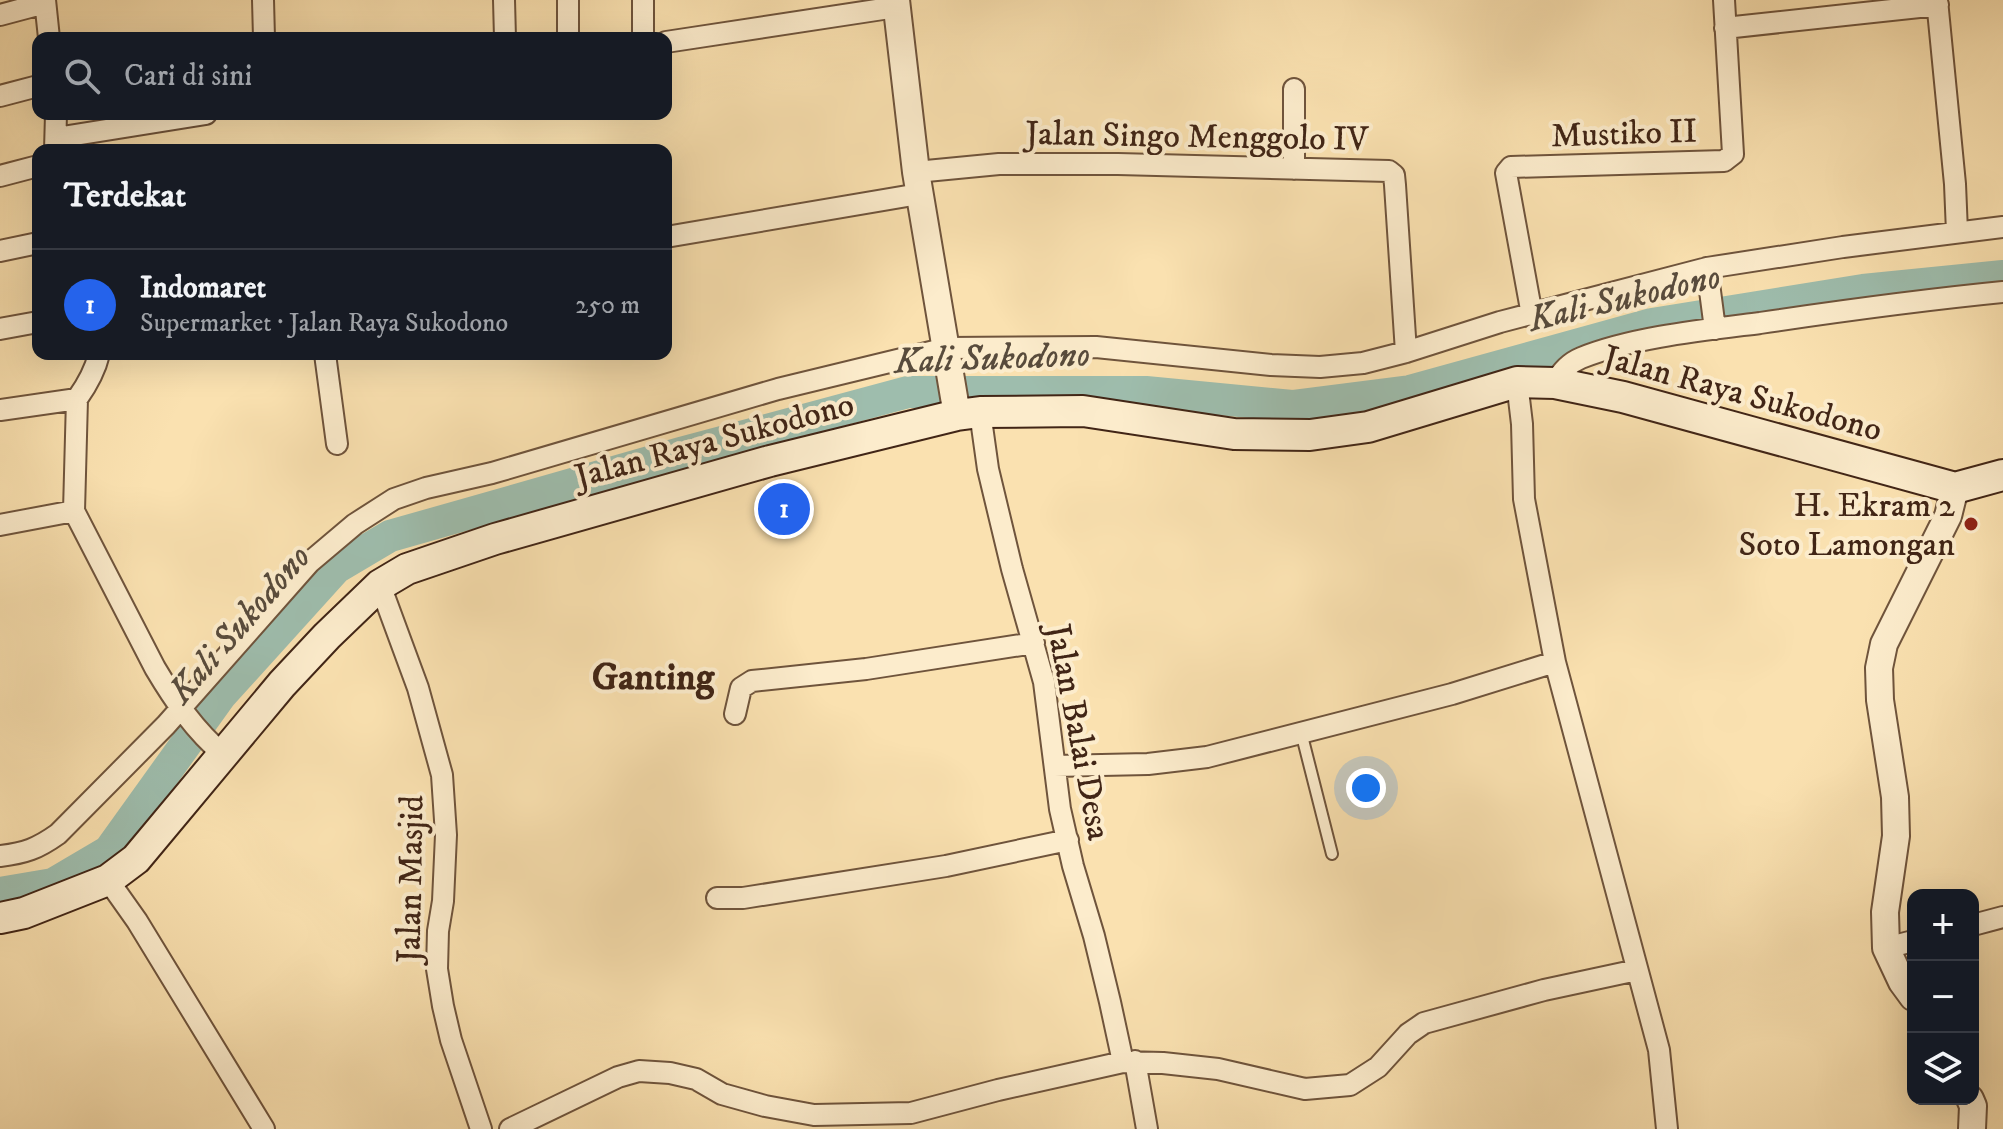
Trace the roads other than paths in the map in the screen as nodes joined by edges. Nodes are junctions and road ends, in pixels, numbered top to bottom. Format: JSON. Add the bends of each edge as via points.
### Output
{"nodes":[{"id":1,"x":263,"y":0,"type":"edge"},
{"id":2,"x":504,"y":0,"type":"edge"},
{"id":3,"x":568,"y":0,"type":"edge"},
{"id":4,"x":643,"y":0,"type":"edge"},
{"id":5,"x":1724,"y":0,"type":"edge"},
{"id":6,"x":45,"y":1,"type":"edge"},
{"id":7,"x":1937,"y":3,"type":"edge"},
{"id":8,"x":896,"y":4,"type":"edge"},
{"id":9,"x":0,"y":15,"type":"edge"},
{"id":10,"x":1725,"y":28,"type":"junction"},
{"id":11,"x":48,"y":32,"type":"edge"},
{"id":12,"x":264,"y":32,"type":"edge"},
{"id":13,"x":505,"y":32,"type":"edge"},
{"id":14,"x":568,"y":32,"type":"edge"},
{"id":15,"x":643,"y":32,"type":"edge"},
{"id":16,"x":672,"y":41,"type":"edge"},
{"id":17,"x":32,"y":88,"type":"edge"},
{"id":18,"x":1294,"y":89,"type":"dead end"},
{"id":19,"x":0,"y":96,"type":"edge"},
{"id":20,"x":56,"y":120,"type":"edge"},
{"id":21,"x":176,"y":120,"type":"edge"},
{"id":22,"x":56,"y":144,"type":"edge"},
{"id":23,"x":32,"y":168,"type":"edge"},
{"id":24,"x":1294,"y":169,"type":"junction"},
{"id":25,"x":0,"y":176,"type":"edge"},
{"id":26,"x":918,"y":183,"type":"junction"},
{"id":27,"x":2003,"y":227,"type":"edge"},
{"id":28,"x":1957,"y":232,"type":"junction"},
{"id":29,"x":672,"y":236,"type":"edge"},
{"id":30,"x":32,"y":244,"type":"edge"},
{"id":31,"x":0,"y":251,"type":"edge"},
{"id":32,"x":1708,"y":271,"type":"junction"},
{"id":33,"x":2003,"y":292,"type":"edge"},
{"id":34,"x":1532,"y":315,"type":"junction"},
{"id":35,"x":32,"y":323,"type":"edge"},
{"id":36,"x":1715,"y":327,"type":"junction"},
{"id":37,"x":0,"y":329,"type":"edge"},
{"id":38,"x":1406,"y":352,"type":"junction"},
{"id":39,"x":948,"y":354,"type":"junction"},
{"id":40,"x":98,"y":360,"type":"edge"},
{"id":41,"x":326,"y":360,"type":"edge"},
{"id":42,"x":1517,"y":382,"type":"junction"},
{"id":43,"x":1555,"y":383,"type":"junction"},
{"id":44,"x":77,"y":399,"type":"junction"},
{"id":45,"x":0,"y":410,"type":"edge"},
{"id":46,"x":965,"y":412,"type":"junction"},
{"id":47,"x":337,"y":444,"type":"dead end"},
{"id":48,"x":2003,"y":475,"type":"edge"},
{"id":49,"x":1955,"y":488,"type":"junction"},
{"id":50,"x":74,"y":511,"type":"junction"},
{"id":51,"x":0,"y":525,"type":"edge"},
{"id":52,"x":380,"y":585,"type":"junction"},
{"id":53,"x":1034,"y":643,"type":"junction"},
{"id":54,"x":1555,"y":662,"type":"junction"},
{"id":55,"x":182,"y":711,"type":"junction"},
{"id":56,"x":735,"y":714,"type":"dead end"},
{"id":57,"x":1301,"y":732,"type":"junction"},
{"id":58,"x":220,"y":752,"type":"junction"},
{"id":59,"x":1055,"y":766,"type":"junction"},
{"id":60,"x":1068,"y":840,"type":"junction"},
{"id":61,"x":1332,"y":854,"type":"dead end"},
{"id":62,"x":0,"y":856,"type":"edge"},
{"id":63,"x":108,"y":880,"type":"junction"},
{"id":64,"x":717,"y":898,"type":"dead end"},
{"id":65,"x":2003,"y":917,"type":"edge"},
{"id":66,"x":0,"y":918,"type":"edge"},
{"id":67,"x":1979,"y":923,"type":"edge"},
{"id":68,"x":1907,"y":943,"type":"edge"},
{"id":69,"x":1886,"y":948,"type":"junction"},
{"id":70,"x":1637,"y":970,"type":"junction"},
{"id":71,"x":1907,"y":989,"type":"edge"},
{"id":72,"x":1129,"y":1061,"type":"junction"},
{"id":73,"x":1973,"y":1105,"type":"edge"},
{"id":74,"x":264,"y":1129,"type":"edge"},
{"id":75,"x":481,"y":1129,"type":"edge"},
{"id":76,"x":510,"y":1129,"type":"edge"},
{"id":77,"x":1147,"y":1129,"type":"edge"},
{"id":78,"x":1667,"y":1129,"type":"edge"},
{"id":79,"x":1972,"y":1129,"type":"edge"}],
"edges":[{"from":1,"to":12,"type":"street"},
{"from":2,"to":13,"type":"street"},
{"from":3,"to":14,"type":"street"},
{"from":4,"to":15,"type":"street"},
{"from":5,"to":10,"type":"street","name":"Mustiko II"},
{"from":6,"to":9,"type":"street"},
{"from":6,"to":11,"type":"street"},
{"from":7,"to":10,"type":"street"},
{"from":7,"to":28,"type":"street"},
{"from":8,"to":16,"type":"street"},
{"from":8,"to":26,"type":"street"},
{"from":10,"to":34,"type":"street","name":"Mustiko II","via":[[1733,154],[1729,159],[1508,170]]},
{"from":17,"to":19,"type":"street"},
{"from":18,"to":24,"type":"street"},
{"from":20,"to":22,"type":"street"},
{"from":21,"to":22,"type":"street"},
{"from":23,"to":25,"type":"street"},
{"from":24,"to":26,"type":"street","name":"Jalan Singo Menggolo IV","via":[[999,164]]},
{"from":24,"to":38,"type":"street","name":"Jalan Singo Menggolo IV","via":[[1394,175]]},
{"from":26,"to":29,"type":"street","name":"Jalan Singo Menggolo IV"},
{"from":26,"to":39,"type":"street"},
{"from":27,"to":28,"type":"street"},
{"from":28,"to":32,"type":"street"},
{"from":30,"to":31,"type":"street"},
{"from":32,"to":34,"type":"street"},
{"from":32,"to":36,"type":"street"},
{"from":33,"to":36,"type":"street"},
{"from":34,"to":38,"type":"street"},
{"from":35,"to":37,"type":"street"},
{"from":36,"to":43,"type":"street","via":[[1577,359]]},
{"from":38,"to":39,"type":"street","via":[[1320,367],[1096,347]]},
{"from":39,"to":46,"type":"street"},
{"from":39,"to":55,"type":"street","via":[[778,389],[394,499],[310,562]]},
{"from":40,"to":44,"type":"street"},
{"from":41,"to":47,"type":"street"},
{"from":42,"to":43,"type":"main road","name":"Jalan Raya Sukodono"},
{"from":42,"to":46,"type":"main road","name":"Jalan Raya Sukodono","via":[[1368,427],[1310,435],[1234,434],[1083,411]]},
{"from":42,"to":54,"type":"street","via":[[1524,499]]},
{"from":43,"to":49,"type":"main road","name":"Jalan Raya Sukodono"},
{"from":44,"to":45,"type":"street"},
{"from":44,"to":50,"type":"street"},
{"from":46,"to":52,"type":"main road","name":"Jalan Raya Sukodono","via":[[495,539],[407,569]]},
{"from":46,"to":53,"type":"street","name":"Jalan Balai Desa","via":[[988,469]]},
{"from":48,"to":49,"type":"main road"},
{"from":49,"to":69,"type":"street","via":[[1948,516],[1881,652],[1880,700],[1896,836],[1885,912]]},
{"from":50,"to":51,"type":"street"},
{"from":50,"to":55,"type":"street"},
{"from":52,"to":58,"type":"main road","name":"Jalan Raya Sukodono"},
{"from":52,"to":75,"type":"street","name":"Jalan Masjid","via":[[418,688],[442,775],[446,835],[437,969],[451,1040]]},
{"from":53,"to":56,"type":"street","via":[[752,681],[741,688]]},
{"from":53,"to":59,"type":"street","name":"Jalan Balai Desa"},
{"from":54,"to":57,"type":"street"},
{"from":54,"to":70,"type":"street"},
{"from":55,"to":58,"type":"street"},
{"from":55,"to":62,"type":"street","via":[[58,834],[24,854]]},
{"from":57,"to":59,"type":"street","via":[[1207,757]]},
{"from":57,"to":61,"type":"lane"},
{"from":58,"to":63,"type":"main road","name":"Jalan Raya Sukodono","via":[[136,859]]},
{"from":59,"to":60,"type":"street","name":"Jalan Balai Desa"},
{"from":60,"to":64,"type":"street","via":[[930,868]]},
{"from":60,"to":72,"type":"street","name":"Jalan Balai Desa"},
{"from":63,"to":66,"type":"main road","name":"Jalan Raya Sukodono"},
{"from":63,"to":74,"type":"street"},
{"from":65,"to":67,"type":"street"},
{"from":68,"to":69,"type":"street"},
{"from":69,"to":71,"type":"street"},
{"from":70,"to":72,"type":"street","via":[[1424,1023],[1378,1067],[1350,1085],[1305,1089],[1218,1069]]},
{"from":70,"to":78,"type":"street","via":[[1659,1050]]},
{"from":72,"to":76,"type":"street","via":[[911,1113],[868,1115],[814,1115],[765,1106],[722,1094],[696,1079],[639,1071]]},
{"from":72,"to":77,"type":"street","name":"Jalan Balai Desa"},
{"from":73,"to":79,"type":"street"}]}
